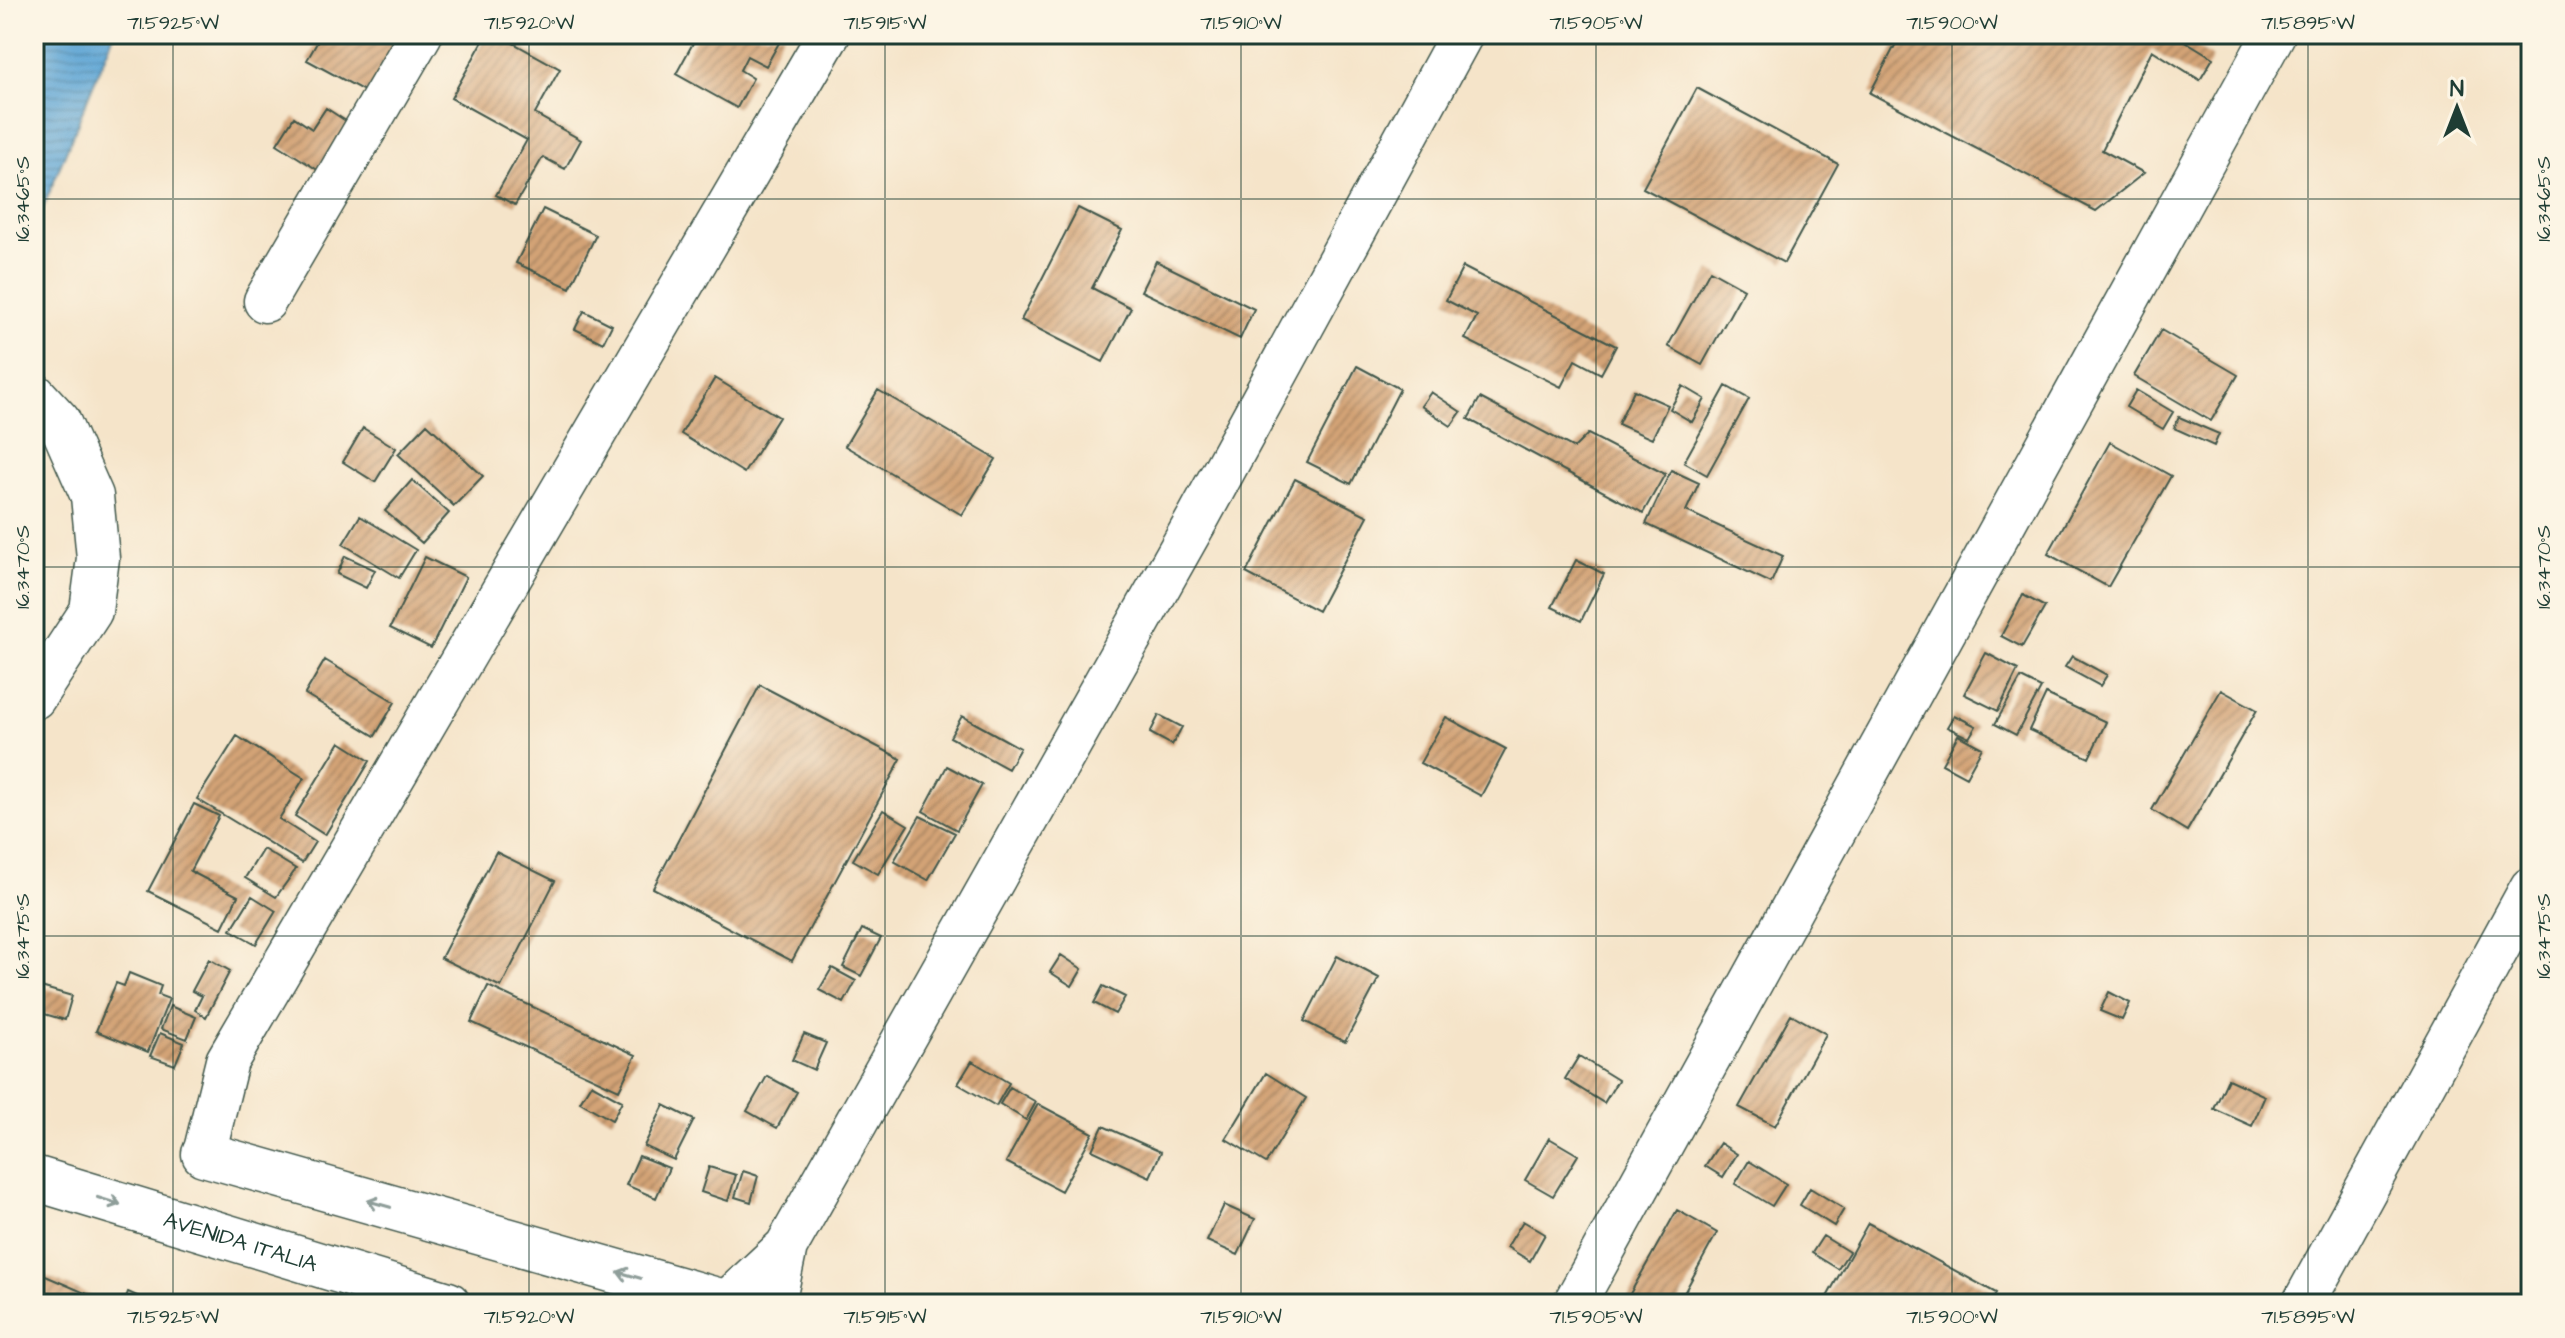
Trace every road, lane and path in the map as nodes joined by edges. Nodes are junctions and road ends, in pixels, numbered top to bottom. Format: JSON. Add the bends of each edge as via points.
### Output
{"nodes":[{"id":1,"x":421,"y":34,"type":"edge"},
{"id":2,"x":829,"y":34,"type":"edge"},
{"id":3,"x":1462,"y":34,"type":"edge"},
{"id":4,"x":2274,"y":34,"type":"edge"},
{"id":5,"x":265,"y":301,"type":"dead end"},
{"id":6,"x":34,"y":394,"type":"edge"},
{"id":7,"x":34,"y":698,"type":"edge"},
{"id":8,"x":2531,"y":888,"type":"edge"},
{"id":9,"x":204,"y":1154,"type":"joint"},
{"id":10,"x":34,"y":1178,"type":"edge"},
{"id":11,"x":786,"y":1247,"type":"junction"},
{"id":12,"x":448,"y":1304,"type":"edge"},
{"id":13,"x":727,"y":1304,"type":"edge"},
{"id":14,"x":774,"y":1304,"type":"edge"},
{"id":15,"x":1574,"y":1304,"type":"edge"},
{"id":16,"x":2303,"y":1304,"type":"edge"}],
"edges":[{"from":1,"to":5,"type":"street"},
{"from":2,"to":9,"type":"street","via":[[227,1061]]},
{"from":3,"to":11,"type":"street","via":[[1199,516]]},
{"from":4,"to":15,"type":"street"},
{"from":6,"to":7,"type":"street","via":[[59,421],[92,496],[98,558],[91,611]]},
{"from":8,"to":16,"type":"street"},
{"from":13,"to":9,"type":"main road","one_way":true},
{"from":10,"to":12,"type":"main road","name":"AVENIDA ITALIA","one_way":true},
{"from":11,"to":13,"type":"street"},
{"from":11,"to":14,"type":"street"}]}
